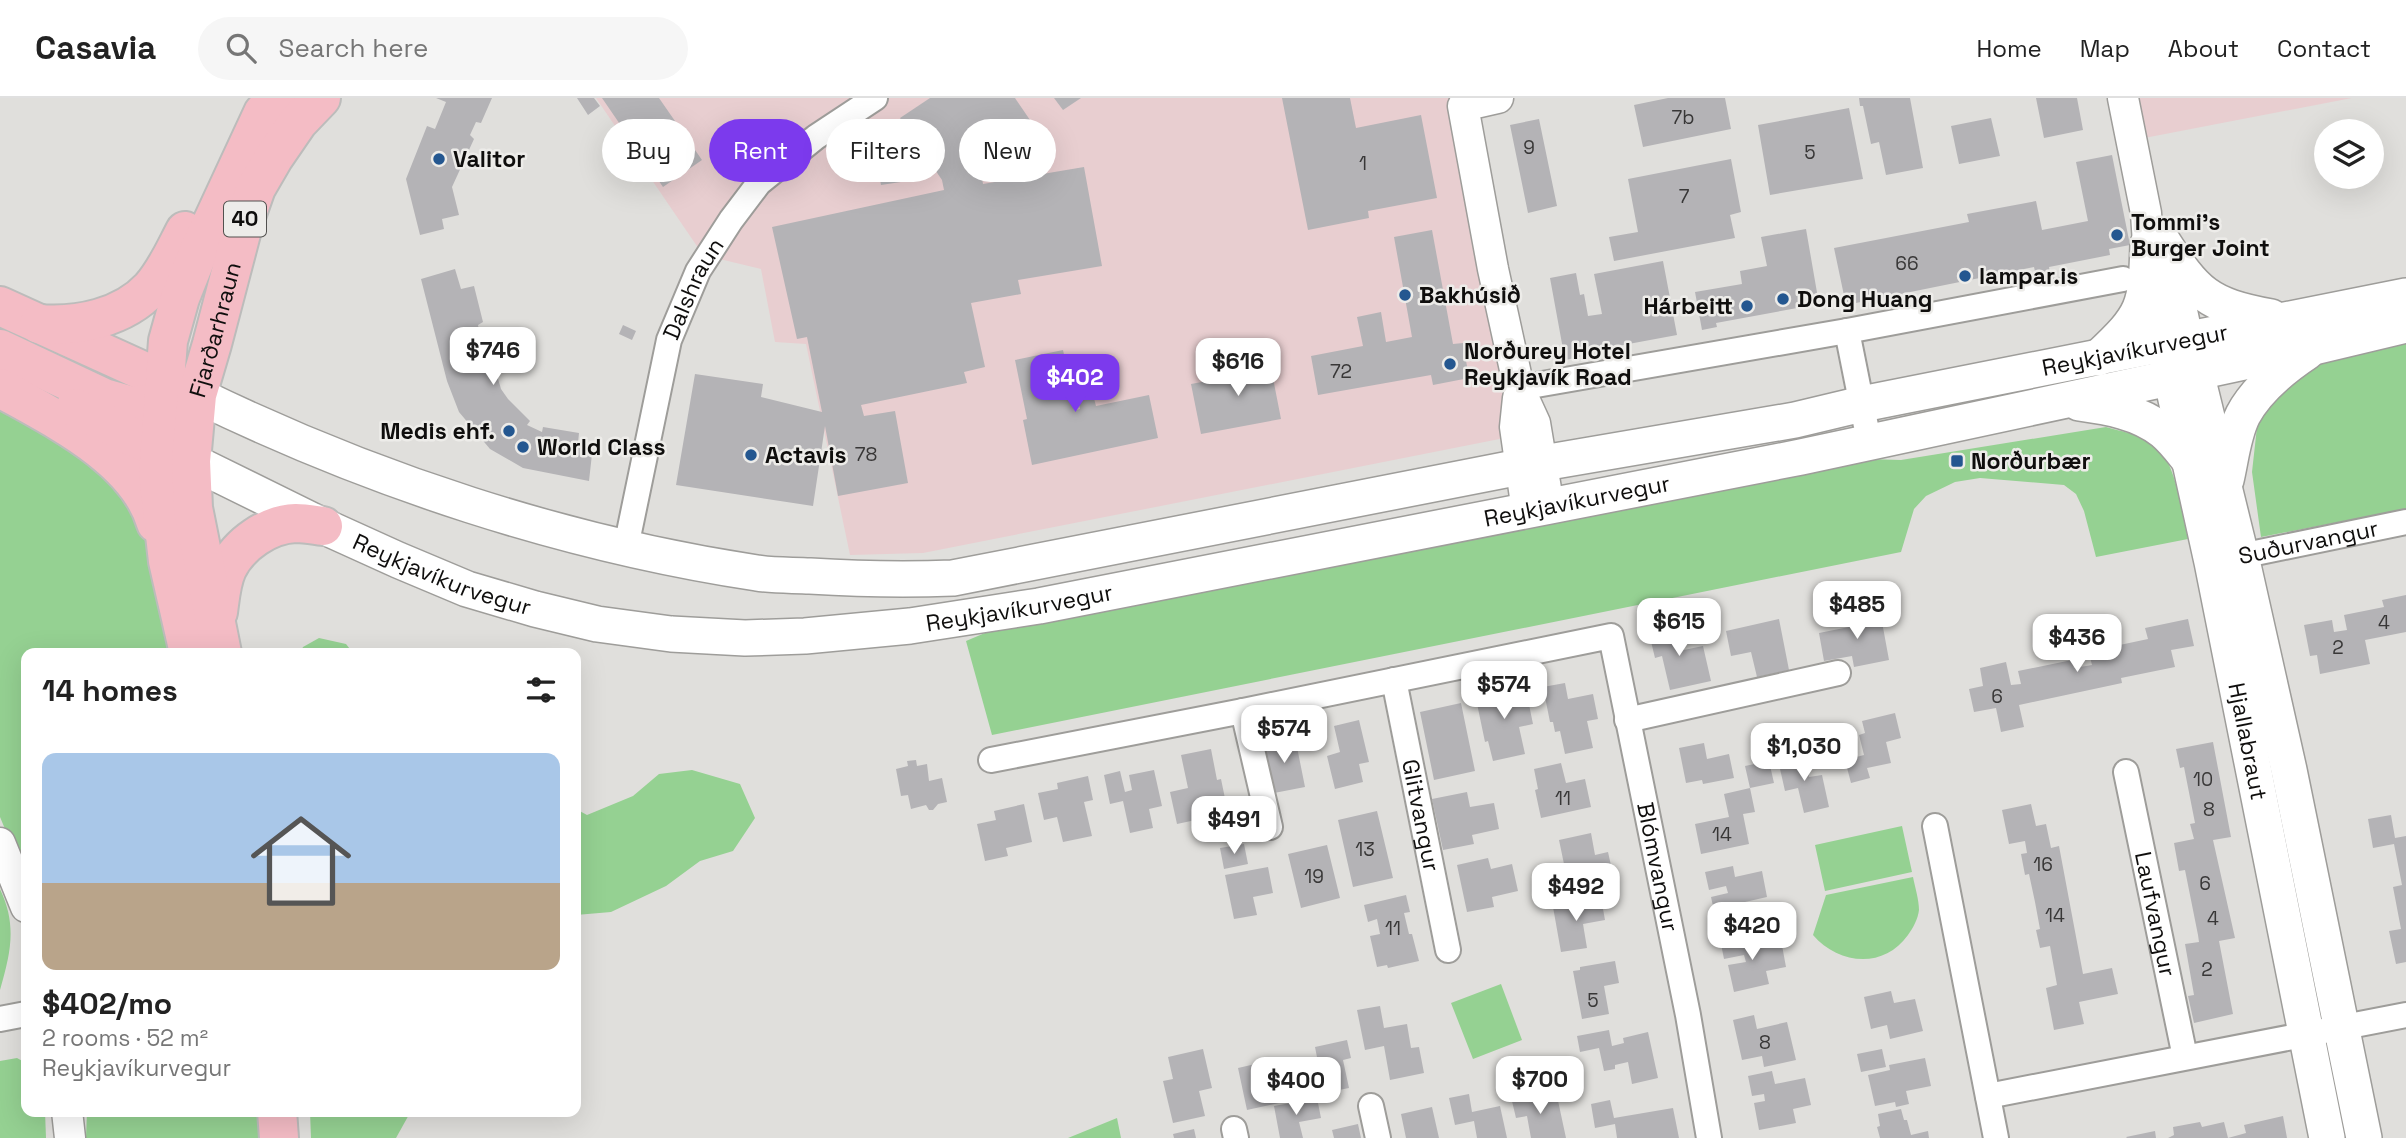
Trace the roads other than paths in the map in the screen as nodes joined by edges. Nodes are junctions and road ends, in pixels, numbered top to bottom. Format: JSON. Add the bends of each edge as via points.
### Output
{"nodes":[{"id":1,"x":321,"y":98,"type":"edge"},
{"id":2,"x":875,"y":98,"type":"edge"},
{"id":3,"x":1498,"y":98,"type":"edge"},
{"id":4,"x":2123,"y":98,"type":"edge"},
{"id":5,"x":1462,"y":102,"type":"edge"},
{"id":6,"x":269,"y":105,"type":"edge"},
{"id":7,"x":2152,"y":232,"type":"junction"},
{"id":8,"x":2123,"y":279,"type":"dead end"},
{"id":9,"x":2406,"y":296,"type":"edge"},
{"id":10,"x":0,"y":306,"type":"edge"},
{"id":11,"x":2285,"y":319,"type":"junction"},
{"id":12,"x":38,"y":324,"type":"junction"},
{"id":13,"x":2406,"y":325,"type":"edge"},
{"id":14,"x":1847,"y":331,"type":"junction"},
{"id":15,"x":2314,"y":347,"type":"junction"},
{"id":16,"x":0,"y":349,"type":"edge"},
{"id":17,"x":2098,"y":358,"type":"junction"},
{"id":18,"x":2180,"y":358,"type":"junction"},
{"id":19,"x":0,"y":370,"type":"edge"},
{"id":20,"x":0,"y":388,"type":"edge"},
{"id":21,"x":1519,"y":388,"type":"junction"},
{"id":22,"x":177,"y":391,"type":"junction"},
{"id":23,"x":2061,"y":401,"type":"junction"},
{"id":24,"x":1862,"y":404,"type":"junction"},
{"id":25,"x":1869,"y":441,"type":"junction"},
{"id":26,"x":175,"y":455,"type":"junction"},
{"id":27,"x":2191,"y":462,"type":"junction"},
{"id":28,"x":1532,"y":466,"type":"junction"},
{"id":29,"x":2225,"y":487,"type":"junction"},
{"id":30,"x":1538,"y":509,"type":"junction"},
{"id":31,"x":2406,"y":522,"type":"edge"},
{"id":32,"x":323,"y":526,"type":"junction"},
{"id":33,"x":626,"y":547,"type":"junction"},
{"id":34,"x":2227,"y":559,"type":"junction"},
{"id":35,"x":168,"y":561,"type":"junction"},
{"id":36,"x":209,"y":644,"type":"edge"},
{"id":37,"x":1838,"y":673,"type":"dead end"},
{"id":38,"x":1394,"y":680,"type":"junction"},
{"id":39,"x":1243,"y":711,"type":"junction"},
{"id":40,"x":1626,"y":720,"type":"junction"},
{"id":41,"x":990,"y":760,"type":"dead end"},
{"id":42,"x":2126,"y":772,"type":"dead end"},
{"id":43,"x":1936,"y":826,"type":"dead end"},
{"id":44,"x":1270,"y":827,"type":"dead end"},
{"id":45,"x":0,"y":843,"type":"edge"},
{"id":46,"x":21,"y":895,"type":"edge"},
{"id":47,"x":1448,"y":950,"type":"dead end"},
{"id":48,"x":21,"y":1015,"type":"edge"},
{"id":49,"x":2406,"y":1015,"type":"edge"},
{"id":50,"x":0,"y":1019,"type":"edge"},
{"id":51,"x":2341,"y":1028,"type":"junction"},
{"id":52,"x":2306,"y":1033,"type":"junction"},
{"id":53,"x":2185,"y":1057,"type":"junction"},
{"id":54,"x":1988,"y":1096,"type":"junction"},
{"id":55,"x":1371,"y":1106,"type":"dead end"},
{"id":56,"x":68,"y":1117,"type":"edge"},
{"id":57,"x":277,"y":1117,"type":"edge"},
{"id":58,"x":70,"y":1138,"type":"edge"},
{"id":59,"x":279,"y":1138,"type":"edge"},
{"id":60,"x":1378,"y":1138,"type":"edge"},
{"id":61,"x":1709,"y":1138,"type":"edge"},
{"id":62,"x":1996,"y":1138,"type":"edge"},
{"id":63,"x":2327,"y":1138,"type":"edge"},
{"id":64,"x":2364,"y":1138,"type":"edge"}],
"edges":[{"from":1,"to":22,"type":"main road","name":"Fjarðarhraun","number":"40","via":[[298,122],[256,188],[208,359]]},
{"from":2,"to":33,"type":"street","name":"Dalshraun","via":[[759,183],[698,271],[669,340]]},
{"from":3,"to":5,"type":"street"},
{"from":4,"to":7,"type":"street"},
{"from":5,"to":21,"type":"street"},
{"from":6,"to":12,"type":"main road","via":[[229,151],[172,257],[150,288],[95,320]]},
{"from":6,"to":22,"type":"main road","name":"Fjarðarhraun","number":"40","via":[[180,298],[168,341]]},
{"from":7,"to":11,"type":"main road","via":[[2187,279],[2216,303]]},
{"from":7,"to":17,"type":"main road","via":[[2143,303],[2125,333]]},
{"from":7,"to":18,"type":"street"},
{"from":8,"to":14,"type":"street"},
{"from":9,"to":11,"type":"main road","name":"Reykjavíkurvegur"},
{"from":10,"to":12,"type":"main road"},
{"from":11,"to":18,"type":"main road","name":"Reykjavíkurvegur"},
{"from":12,"to":22,"type":"main road"},
{"from":13,"to":15,"type":"main road","name":"Reykjavíkurvegur"},
{"from":14,"to":21,"type":"street"},
{"from":14,"to":24,"type":"street"},
{"from":15,"to":18,"type":"main road","name":"Reykjavíkurvegur"},
{"from":15,"to":29,"type":"main road","via":[[2276,375],[2244,414]]},
{"from":16,"to":22,"type":"main road","via":[[132,407]]},
{"from":17,"to":18,"type":"main road","name":"Reykjavíkurvegur"},
{"from":17,"to":24,"type":"main road","name":"Reykjavíkurvegur"},
{"from":18,"to":23,"type":"main road","name":"Reykjavíkurvegur"},
{"from":18,"to":27,"type":"main road","name":"Hjallabraut"},
{"from":18,"to":29,"type":"main road","name":"Hjallabraut"},
{"from":19,"to":26,"type":"main road"},
{"from":20,"to":35,"type":"main road","via":[[65,425],[127,475],[154,517]]},
{"from":21,"to":28,"type":"street","via":[[1535,423]]},
{"from":22,"to":26,"type":"main road","name":"Fjarðarhraun","number":"40"},
{"from":22,"to":33,"type":"main road","name":"Reykjavíkurvegur","via":[[350,463],[543,527]]},
{"from":23,"to":25,"type":"main road","name":"Reykjavíkurvegur"},
{"from":23,"to":27,"type":"main road","via":[[2131,413],[2162,430]]},
{"from":24,"to":25,"type":"street"},
{"from":24,"to":28,"type":"main road","name":"Reykjavíkurvegur"},
{"from":25,"to":30,"type":"main road","name":"Reykjavíkurvegur"},
{"from":26,"to":32,"type":"main road","name":"Reykjavíkurvegur"},
{"from":26,"to":35,"type":"main road","via":[[158,474]]},
{"from":26,"to":36,"type":"main road","via":[[193,508]]},
{"from":27,"to":34,"type":"main road","name":"Hjallabraut"},
{"from":28,"to":30,"type":"street"},
{"from":28,"to":33,"type":"main road","name":"Reykjavíkurvegur","via":[[953,578],[760,574]]},
{"from":29,"to":34,"type":"main road","name":"Hjallabraut"},
{"from":30,"to":32,"type":"main road","name":"Reykjavíkurvegur","via":[[1039,606],[910,626],[745,638],[671,634],[535,610],[467,589]]},
{"from":31,"to":34,"type":"street","name":"Suðurvangur"},
{"from":32,"to":36,"type":"main road","via":[[296,523],[278,527],[252,539],[238,552],[226,570]]},
{"from":34,"to":51,"type":"main road","name":"Hjallabraut","via":[[2289,771]]},
{"from":34,"to":52,"type":"main road","name":"Hjallabraut"},
{"from":35,"to":36,"type":"main road"},
{"from":37,"to":40,"type":"street"},
{"from":38,"to":39,"type":"street"},
{"from":38,"to":40,"type":"street","name":"Blómvangur","via":[[1611,636]]},
{"from":38,"to":47,"type":"street","name":"Glitvangur"},
{"from":39,"to":41,"type":"street"},
{"from":39,"to":44,"type":"street"},
{"from":40,"to":61,"type":"street","name":"Blómvangur"},
{"from":42,"to":53,"type":"street","name":"Laufvangur"},
{"from":43,"to":54,"type":"street"},
{"from":45,"to":46,"type":"street"},
{"from":48,"to":50,"type":"street"},
{"from":49,"to":51,"type":"street"},
{"from":51,"to":52,"type":"street"},
{"from":51,"to":64,"type":"main road","name":"Hjallabraut"},
{"from":52,"to":53,"type":"street"},
{"from":52,"to":63,"type":"main road","name":"Hjallabraut"},
{"from":53,"to":54,"type":"street"},
{"from":54,"to":62,"type":"street"},
{"from":55,"to":60,"type":"street"},
{"from":56,"to":58,"type":"street"},
{"from":57,"to":59,"type":"main road"}]}
